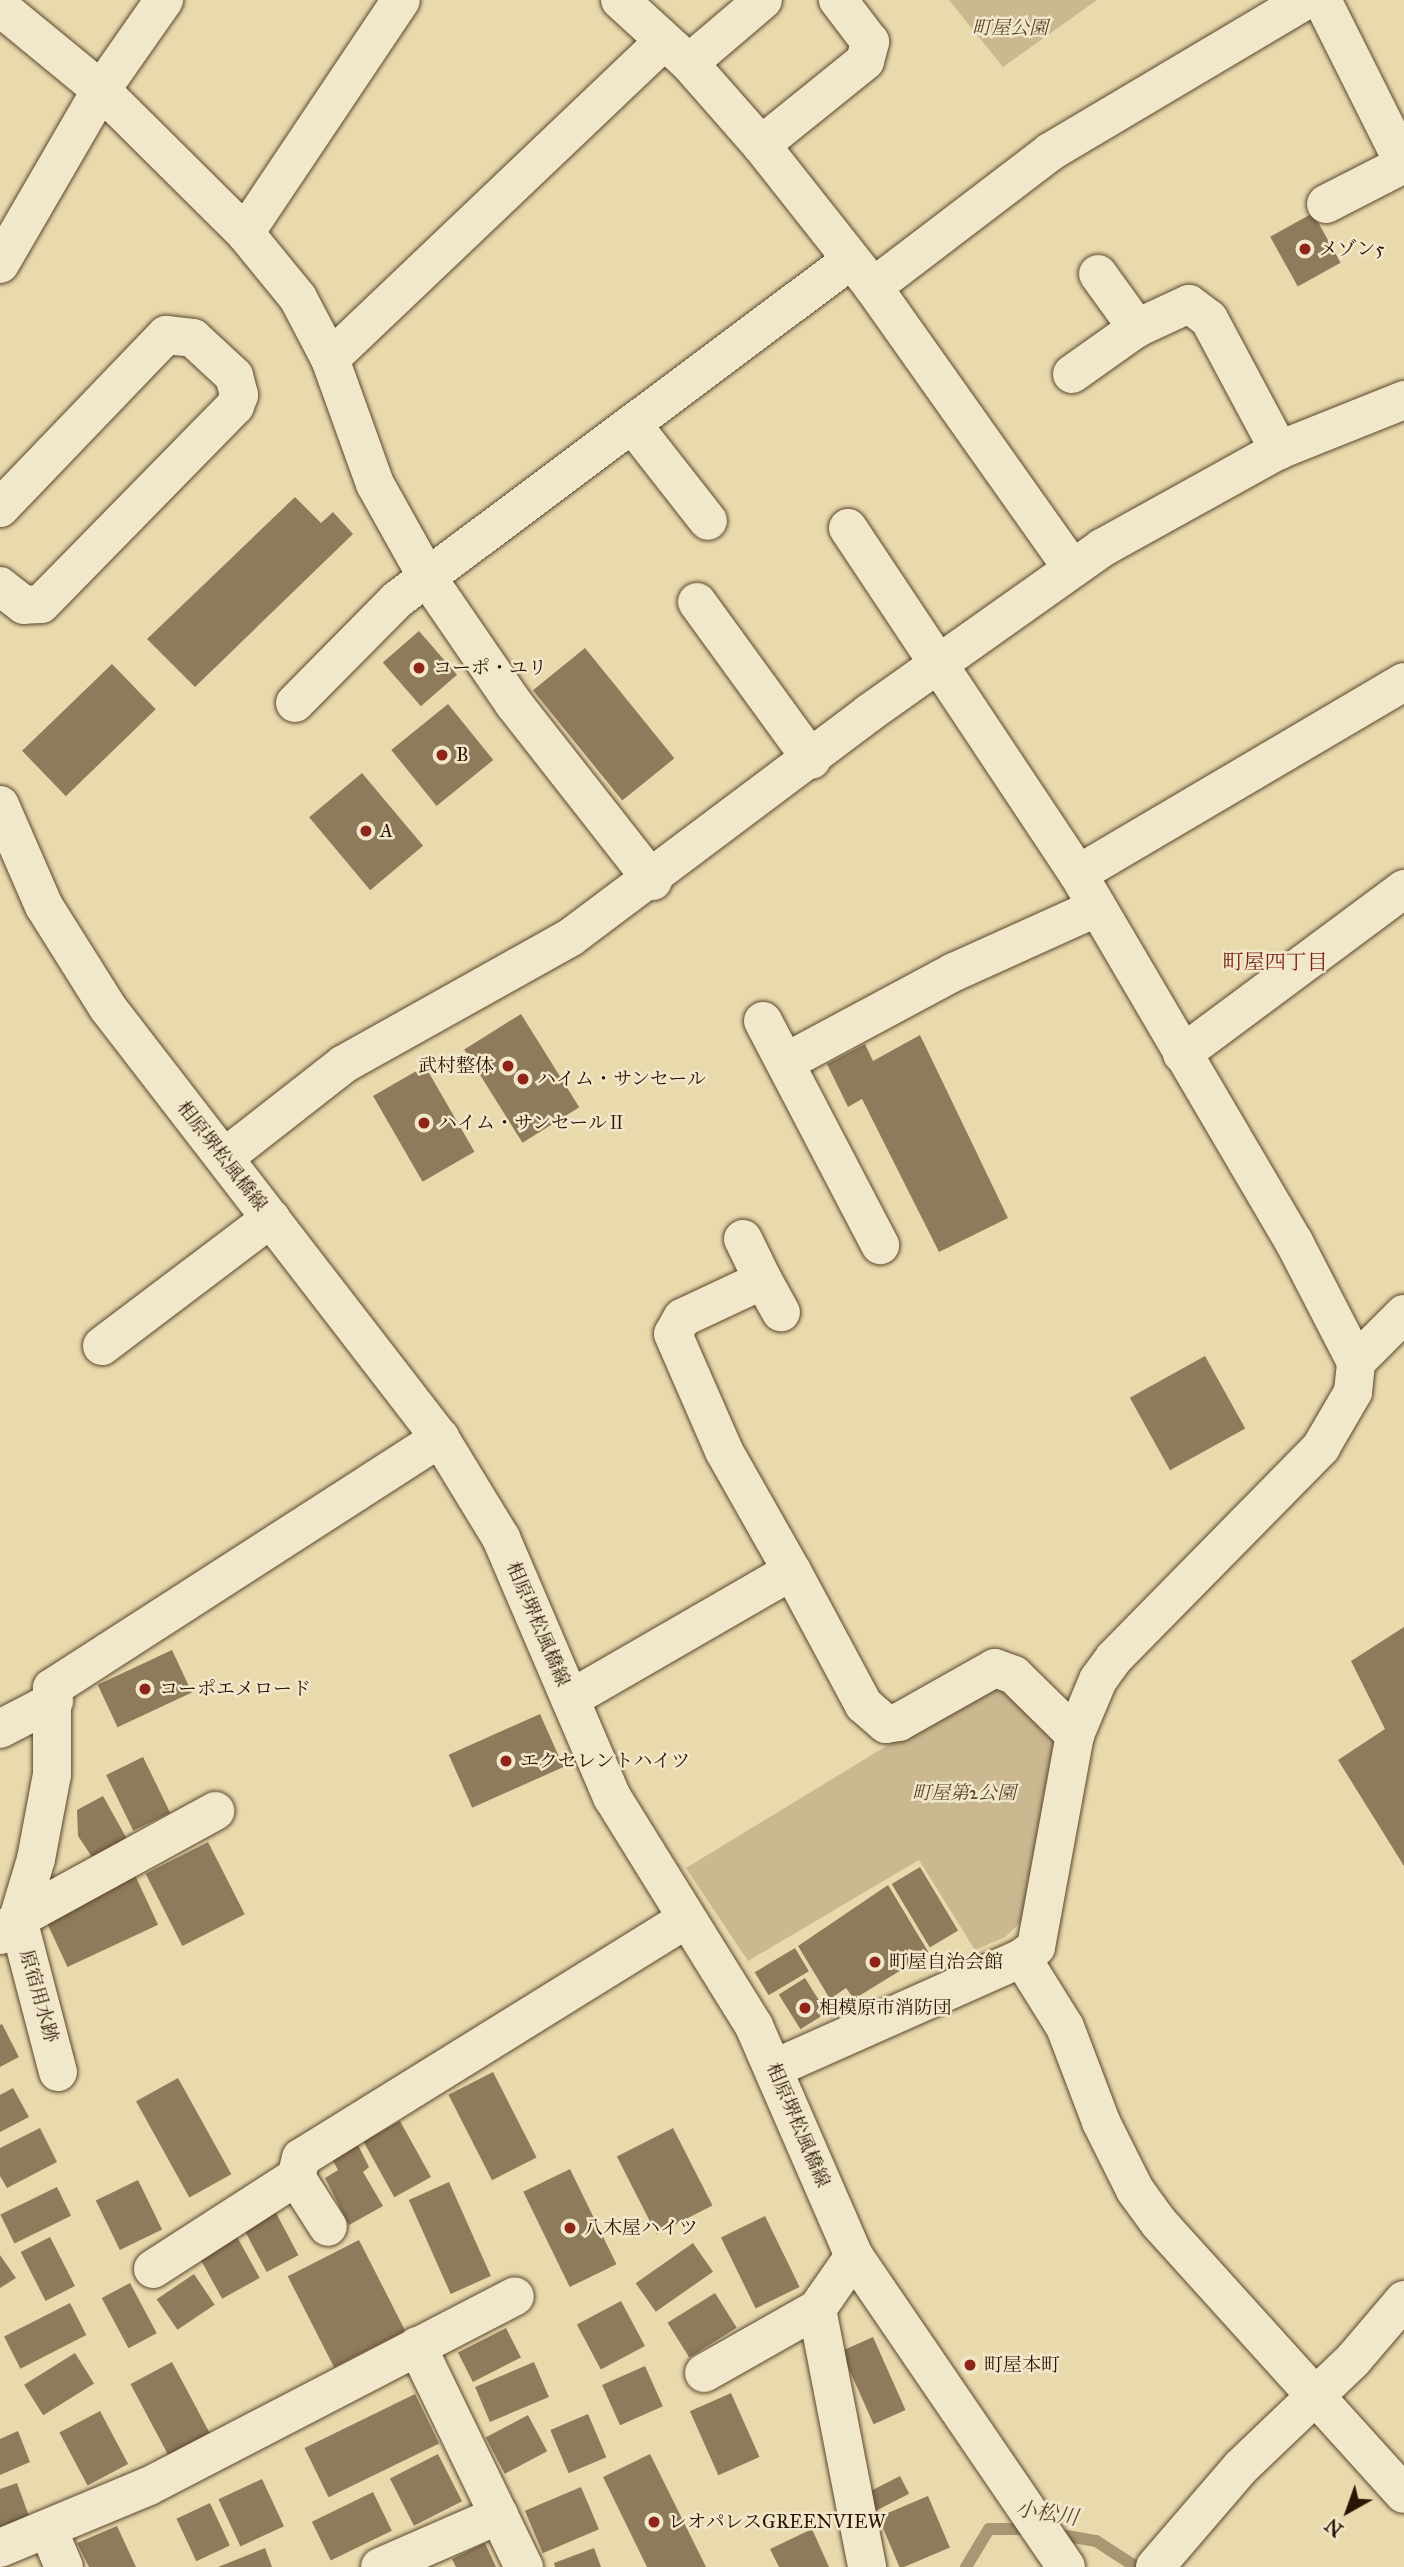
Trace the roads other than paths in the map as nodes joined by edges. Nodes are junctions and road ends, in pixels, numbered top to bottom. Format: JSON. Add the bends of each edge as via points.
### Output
{"nodes":[{"id":1,"x":164,"y":0,"type":"edge"},
{"id":2,"x":401,"y":0,"type":"edge"},
{"id":3,"x":620,"y":0,"type":"edge"},
{"id":4,"x":763,"y":0,"type":"edge"},
{"id":5,"x":838,"y":0,"type":"edge"},
{"id":6,"x":1328,"y":4,"type":"edge"},
{"id":7,"x":0,"y":7,"type":"edge"},
{"id":8,"x":676,"y":52,"type":"junction"},
{"id":9,"x":100,"y":90,"type":"junction"},
{"id":10,"x":761,"y":145,"type":"junction"},
{"id":11,"x":1404,"y":164,"type":"edge"},
{"id":12,"x":1326,"y":204,"type":"dead end"},
{"id":13,"x":245,"y":233,"type":"junction"},
{"id":14,"x":0,"y":264,"type":"edge"},
{"id":15,"x":862,"y":273,"type":"junction"},
{"id":16,"x":1098,"y":274,"type":"dead end"},
{"id":17,"x":1137,"y":328,"type":"junction"},
{"id":18,"x":330,"y":359,"type":"junction"},
{"id":19,"x":1072,"y":374,"type":"dead end"},
{"id":20,"x":1404,"y":400,"type":"edge"},
{"id":21,"x":632,"y":424,"type":"junction"},
{"id":22,"x":1279,"y":450,"type":"junction"},
{"id":23,"x":0,"y":508,"type":"edge"},
{"id":24,"x":708,"y":521,"type":"dead end"},
{"id":25,"x":848,"y":528,"type":"dead end"},
{"id":26,"x":1072,"y":568,"type":"junction"},
{"id":27,"x":427,"y":577,"type":"junction"},
{"id":28,"x":0,"y":586,"type":"edge"},
{"id":29,"x":697,"y":602,"type":"dead end"},
{"id":30,"x":940,"y":661,"type":"junction"},
{"id":31,"x":1404,"y":682,"type":"edge"},
{"id":32,"x":295,"y":703,"type":"dead end"},
{"id":33,"x":812,"y":760,"type":"junction"},
{"id":34,"x":0,"y":807,"type":"edge"},
{"id":35,"x":1077,"y":874,"type":"junction"},
{"id":36,"x":653,"y":881,"type":"junction"},
{"id":37,"x":1404,"y":889,"type":"edge"},
{"id":38,"x":1096,"y":908,"type":"junction"},
{"id":39,"x":763,"y":1021,"type":"dead end"},
{"id":40,"x":1182,"y":1054,"type":"junction"},
{"id":41,"x":786,"y":1062,"type":"junction"},
{"id":42,"x":225,"y":1157,"type":"junction"},
{"id":43,"x":271,"y":1218,"type":"junction"},
{"id":44,"x":743,"y":1239,"type":"dead end"},
{"id":45,"x":880,"y":1245,"type":"dead end"},
{"id":46,"x":1404,"y":1314,"type":"edge"},
{"id":47,"x":103,"y":1346,"type":"dead end"},
{"id":48,"x":1356,"y":1362,"type":"junction"},
{"id":49,"x":440,"y":1438,"type":"junction"},
{"id":50,"x":792,"y":1571,"type":"junction"},
{"id":51,"x":570,"y":1699,"type":"junction"},
{"id":52,"x":54,"y":1701,"type":"junction"},
{"id":53,"x":0,"y":1729,"type":"edge"},
{"id":54,"x":1075,"y":1735,"type":"junction"},
{"id":55,"x":215,"y":1811,"type":"dead end"},
{"id":56,"x":687,"y":1919,"type":"junction"},
{"id":57,"x":9,"y":1927,"type":"edge"},
{"id":58,"x":1022,"y":1958,"type":"junction"},
{"id":59,"x":775,"y":2068,"type":"junction"},
{"id":60,"x":58,"y":2072,"type":"dead end"},
{"id":61,"x":296,"y":2177,"type":"junction"},
{"id":62,"x":328,"y":2227,"type":"dead end"},
{"id":63,"x":854,"y":2256,"type":"junction"},
{"id":64,"x":153,"y":2269,"type":"dead end"},
{"id":65,"x":515,"y":2296,"type":"dead end"},
{"id":66,"x":1404,"y":2300,"type":"edge"},
{"id":67,"x":817,"y":2309,"type":"junction"},
{"id":68,"x":417,"y":2346,"type":"junction"},
{"id":69,"x":704,"y":2373,"type":"dead end"},
{"id":70,"x":1315,"y":2395,"type":"junction"},
{"id":71,"x":1404,"y":2494,"type":"edge"},
{"id":72,"x":499,"y":2515,"type":"junction"},
{"id":73,"x":48,"y":2529,"type":"junction"},
{"id":74,"x":0,"y":2548,"type":"edge"},
{"id":75,"x":1060,"y":2558,"type":"edge"},
{"id":76,"x":1161,"y":2559,"type":"edge"},
{"id":77,"x":64,"y":2567,"type":"edge"},
{"id":78,"x":380,"y":2567,"type":"edge"},
{"id":79,"x":524,"y":2567,"type":"edge"},
{"id":80,"x":867,"y":2567,"type":"edge"}],
"edges":[{"from":1,"to":9,"type":"street"},
{"from":2,"to":13,"type":"street"},
{"from":3,"to":8,"type":"street"},
{"from":4,"to":8,"type":"street"},
{"from":5,"to":10,"type":"street","via":[[870,41],[865,61]]},
{"from":6,"to":11,"type":"street"},
{"from":6,"to":15,"type":"street","via":[[1050,152]]},
{"from":7,"to":9,"type":"street"},
{"from":8,"to":10,"type":"street"},
{"from":8,"to":18,"type":"street"},
{"from":9,"to":13,"type":"street"},
{"from":9,"to":14,"type":"street"},
{"from":10,"to":15,"type":"street"},
{"from":11,"to":12,"type":"street"},
{"from":13,"to":18,"type":"street","via":[[298,298]]},
{"from":15,"to":21,"type":"street"},
{"from":15,"to":26,"type":"street"},
{"from":16,"to":17,"type":"street"},
{"from":17,"to":19,"type":"street"},
{"from":17,"to":22,"type":"street","via":[[1176,305],[1200,309]]},
{"from":18,"to":27,"type":"street","via":[[375,484]]},
{"from":20,"to":22,"type":"street"},
{"from":21,"to":24,"type":"street"},
{"from":21,"to":27,"type":"street"},
{"from":22,"to":26,"type":"street","via":[[1159,513]]},
{"from":23,"to":28,"type":"street","via":[[166,335],[193,338],[234,376],[239,395],[235,406],[41,604],[24,605]]},
{"from":25,"to":30,"type":"street"},
{"from":26,"to":30,"type":"street"},
{"from":27,"to":32,"type":"street"},
{"from":27,"to":36,"type":"street","via":[[514,704]]},
{"from":29,"to":33,"type":"street"},
{"from":30,"to":33,"type":"street"},
{"from":30,"to":35,"type":"street"},
{"from":31,"to":35,"type":"street"},
{"from":33,"to":36,"type":"street"},
{"from":34,"to":42,"type":"street","name":"相原堺松風橋線","via":[[44,906],[76,960]]},
{"from":35,"to":38,"type":"street"},
{"from":36,"to":42,"type":"street","via":[[571,937],[344,1064]]},
{"from":37,"to":40,"type":"street"},
{"from":38,"to":40,"type":"street"},
{"from":38,"to":41,"type":"street","via":[[954,972]]},
{"from":39,"to":41,"type":"street"},
{"from":40,"to":48,"type":"street","via":[[1294,1242]]},
{"from":41,"to":45,"type":"street"},
{"from":42,"to":43,"type":"street","name":"相原堺松風橋線"},
{"from":43,"to":47,"type":"street"},
{"from":43,"to":49,"type":"street","name":"相原堺松風橋線"},
{"from":44,"to":50,"type":"street","via":[[772,1296],[681,1318],[673,1334],[724,1451]]},
{"from":46,"to":48,"type":"street"},
{"from":48,"to":54,"type":"street","via":[[1353,1392],[1321,1447],[1114,1658]]},
{"from":49,"to":51,"type":"street","name":"相原堺松風橋線","via":[[501,1538]]},
{"from":49,"to":52,"type":"street","via":[[52,1688]]},
{"from":50,"to":51,"type":"street"},
{"from":50,"to":54,"type":"street","via":[[864,1705],[886,1724],[899,1722],[995,1668],[1014,1675]]},
{"from":51,"to":56,"type":"street","name":"相原堺松風橋線","via":[[632,1836]]},
{"from":52,"to":53,"type":"street"},
{"from":52,"to":57,"type":"street","via":[[52,1774]]},
{"from":54,"to":58,"type":"street","via":[[1042,1935]]},
{"from":55,"to":57,"type":"street"},
{"from":56,"to":59,"type":"street","name":"相原堺松風橋線"},
{"from":56,"to":61,"type":"street","via":[[301,2158]]},
{"from":57,"to":60,"type":"street","name":"原宿用水跡"},
{"from":58,"to":59,"type":"street"},
{"from":58,"to":70,"type":"street","via":[[1065,2027],[1101,2122],[1135,2190]]},
{"from":59,"to":63,"type":"street","name":"相原堺松風橋線"},
{"from":61,"to":62,"type":"street"},
{"from":61,"to":64,"type":"street"},
{"from":63,"to":67,"type":"street"},
{"from":63,"to":75,"type":"street","name":"相原堺松風橋線"},
{"from":65,"to":68,"type":"street"},
{"from":66,"to":70,"type":"street"},
{"from":67,"to":69,"type":"street"},
{"from":67,"to":80,"type":"street"},
{"from":68,"to":72,"type":"street"},
{"from":68,"to":73,"type":"street","via":[[149,2486]]},
{"from":70,"to":71,"type":"street"},
{"from":70,"to":76,"type":"street"},
{"from":72,"to":78,"type":"street"},
{"from":72,"to":79,"type":"street"},
{"from":73,"to":74,"type":"street"},
{"from":73,"to":77,"type":"street"}]}
